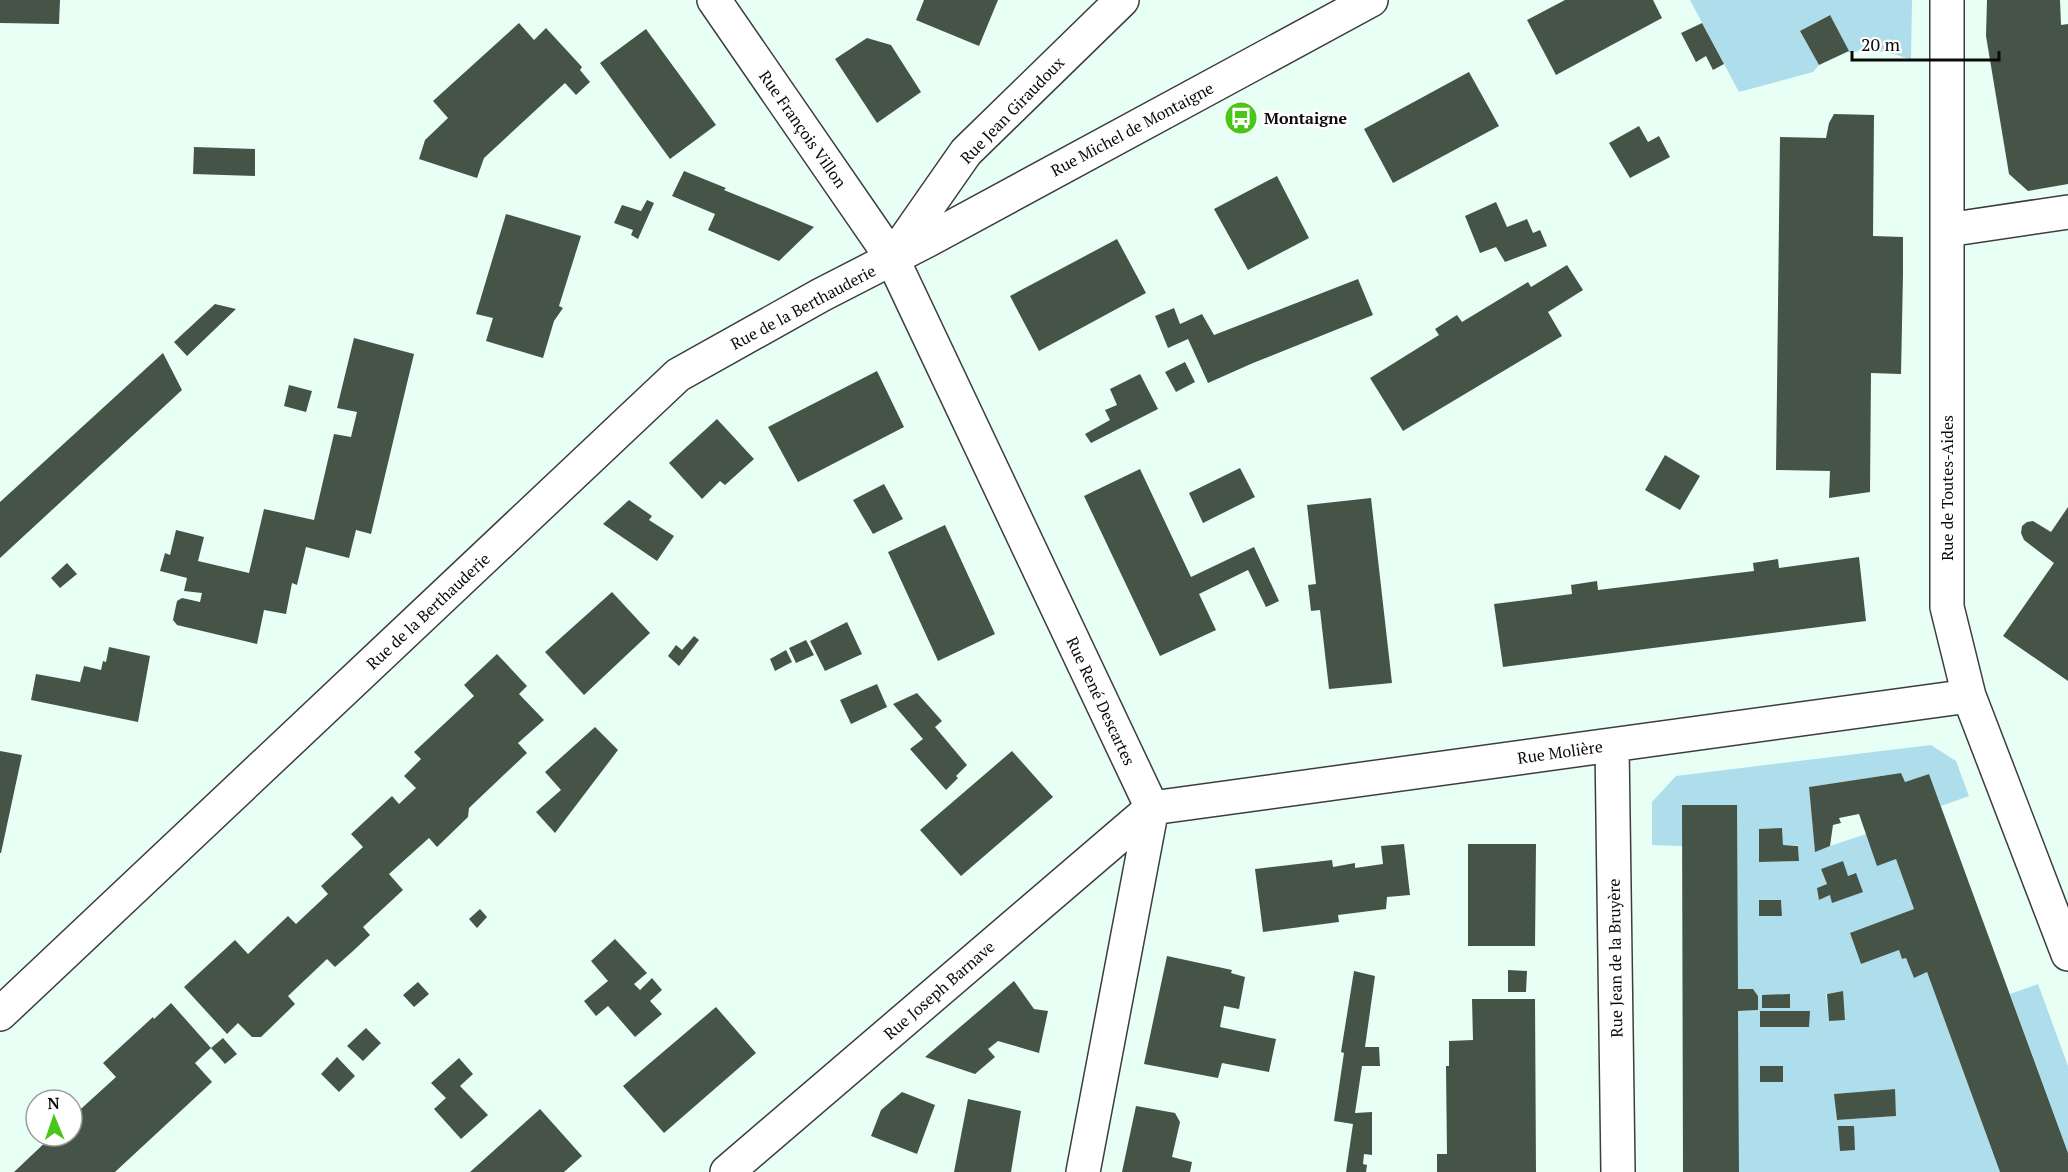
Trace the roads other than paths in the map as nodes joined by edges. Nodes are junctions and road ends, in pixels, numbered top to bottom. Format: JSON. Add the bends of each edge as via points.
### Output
{"nodes":[{"id":1,"x":714,"y":0,"type":"edge"},
{"id":2,"x":1122,"y":0,"type":"edge"},
{"id":3,"x":1371,"y":0,"type":"edge"},
{"id":4,"x":1947,"y":0,"type":"edge"},
{"id":5,"x":2068,"y":212,"type":"edge"},
{"id":6,"x":1947,"y":230,"type":"junction"},
{"id":7,"x":892,"y":258,"type":"junction"},
{"id":8,"x":1969,"y":696,"type":"junction"},
{"id":9,"x":1612,"y":745,"type":"junction"},
{"id":10,"x":1152,"y":808,"type":"junction"},
{"id":11,"x":2068,"y":954,"type":"edge"},
{"id":12,"x":0,"y":1014,"type":"edge"},
{"id":13,"x":727,"y":1172,"type":"edge"},
{"id":14,"x":1083,"y":1172,"type":"edge"},
{"id":15,"x":1618,"y":1172,"type":"edge"}],
"edges":[{"from":1,"to":7,"type":"street","name":"Rue François Villon"},
{"from":2,"to":7,"type":"street","name":"Rue Jean Giraudoux","via":[[966,152]]},
{"from":3,"to":7,"type":"street","name":"Rue Michel de Montaigne"},
{"from":4,"to":6,"type":"street","name":"Rue de Toutes-Aides"},
{"from":5,"to":6,"type":"street"},
{"from":6,"to":8,"type":"street","name":"Rue de Toutes-Aides","via":[[1947,607]]},
{"from":7,"to":10,"type":"street","name":"Rue René Descartes"},
{"from":7,"to":12,"type":"street","name":"Rue de la Berthauderie","via":[[678,375]]},
{"from":8,"to":9,"type":"street","name":"Rue Molière"},
{"from":8,"to":11,"type":"street","name":"Rue de Toutes-Aides"},
{"from":9,"to":10,"type":"street","name":"Rue Molière"},
{"from":9,"to":15,"type":"street","name":"Rue Jean de la Bruyère"},
{"from":10,"to":13,"type":"street","name":"Rue Joseph Barnave"},
{"from":10,"to":14,"type":"street"}]}
